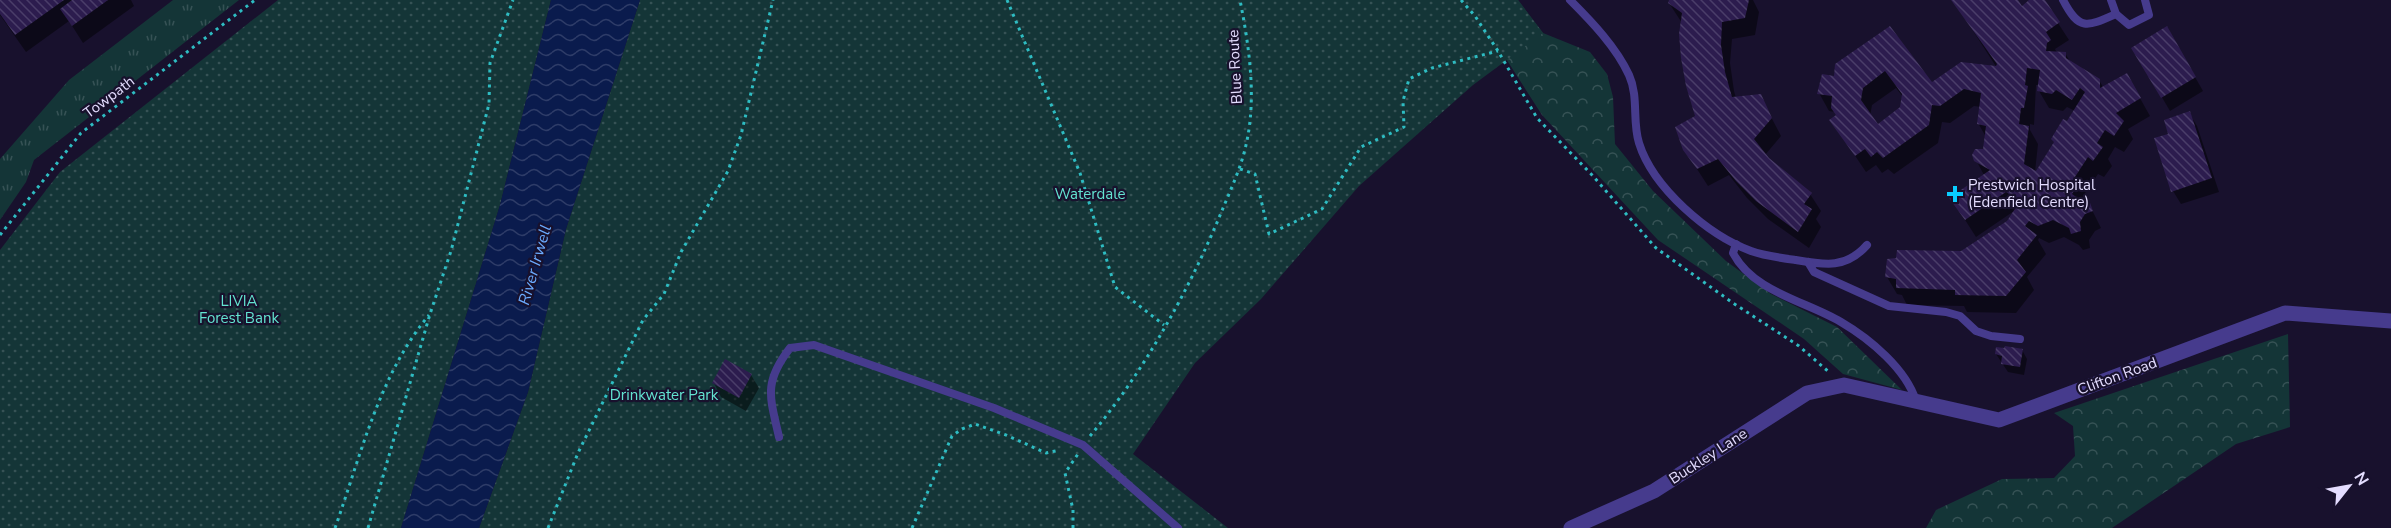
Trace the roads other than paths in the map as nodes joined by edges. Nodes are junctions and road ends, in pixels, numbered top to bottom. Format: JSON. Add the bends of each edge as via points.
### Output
{"nodes":[{"id":1,"x":1570,"y":0,"type":"edge"},
{"id":2,"x":2063,"y":0,"type":"edge"},
{"id":3,"x":2111,"y":0,"type":"edge"},
{"id":4,"x":2145,"y":0,"type":"edge"},
{"id":5,"x":2116,"y":15,"type":"junction"},
{"id":6,"x":1736,"y":244,"type":"junction"},
{"id":7,"x":1867,"y":245,"type":"dead end"},
{"id":8,"x":1808,"y":262,"type":"junction"},
{"id":9,"x":2391,"y":321,"type":"edge"},
{"id":10,"x":2020,"y":339,"type":"dead end"},
{"id":11,"x":1844,"y":385,"type":"joint"},
{"id":12,"x":1916,"y":401,"type":"junction"},
{"id":13,"x":778,"y":437,"type":"dead end"},
{"id":14,"x":1178,"y":528,"type":"edge"},
{"id":15,"x":1571,"y":528,"type":"edge"}],
"edges":[{"from":1,"to":6,"type":"lane","via":[[1622,61],[1635,96],[1640,144],[1650,166],[1684,207]]},
{"from":2,"to":5,"type":"lane","via":[[2074,20],[2085,25]]},
{"from":3,"to":5,"type":"lane"},
{"from":4,"to":5,"type":"lane","via":[[2149,15],[2145,18],[2129,25]]},
{"from":6,"to":8,"type":"lane","via":[[1774,257]]},
{"from":6,"to":12,"type":"lane","via":[[1733,253],[1737,261],[1754,276],[1841,322],[1883,354],[1899,370]]},
{"from":7,"to":8,"type":"lane","via":[[1846,262]]},
{"from":8,"to":10,"type":"lane","via":[[1814,272],[1889,306],[1946,312],[1960,316],[1976,331]]},
{"from":9,"to":12,"type":"street","name":"Clifton Road","via":[[2285,313],[1999,420]]},
{"from":11,"to":12,"type":"street","name":"Clifton Road"},
{"from":11,"to":15,"type":"street","name":"Buckley Lane","via":[[1807,393],[1654,492]]},
{"from":13,"to":14,"type":"lane","via":[[770,383],[790,348],[814,345],[994,408],[1083,446]]}]}
